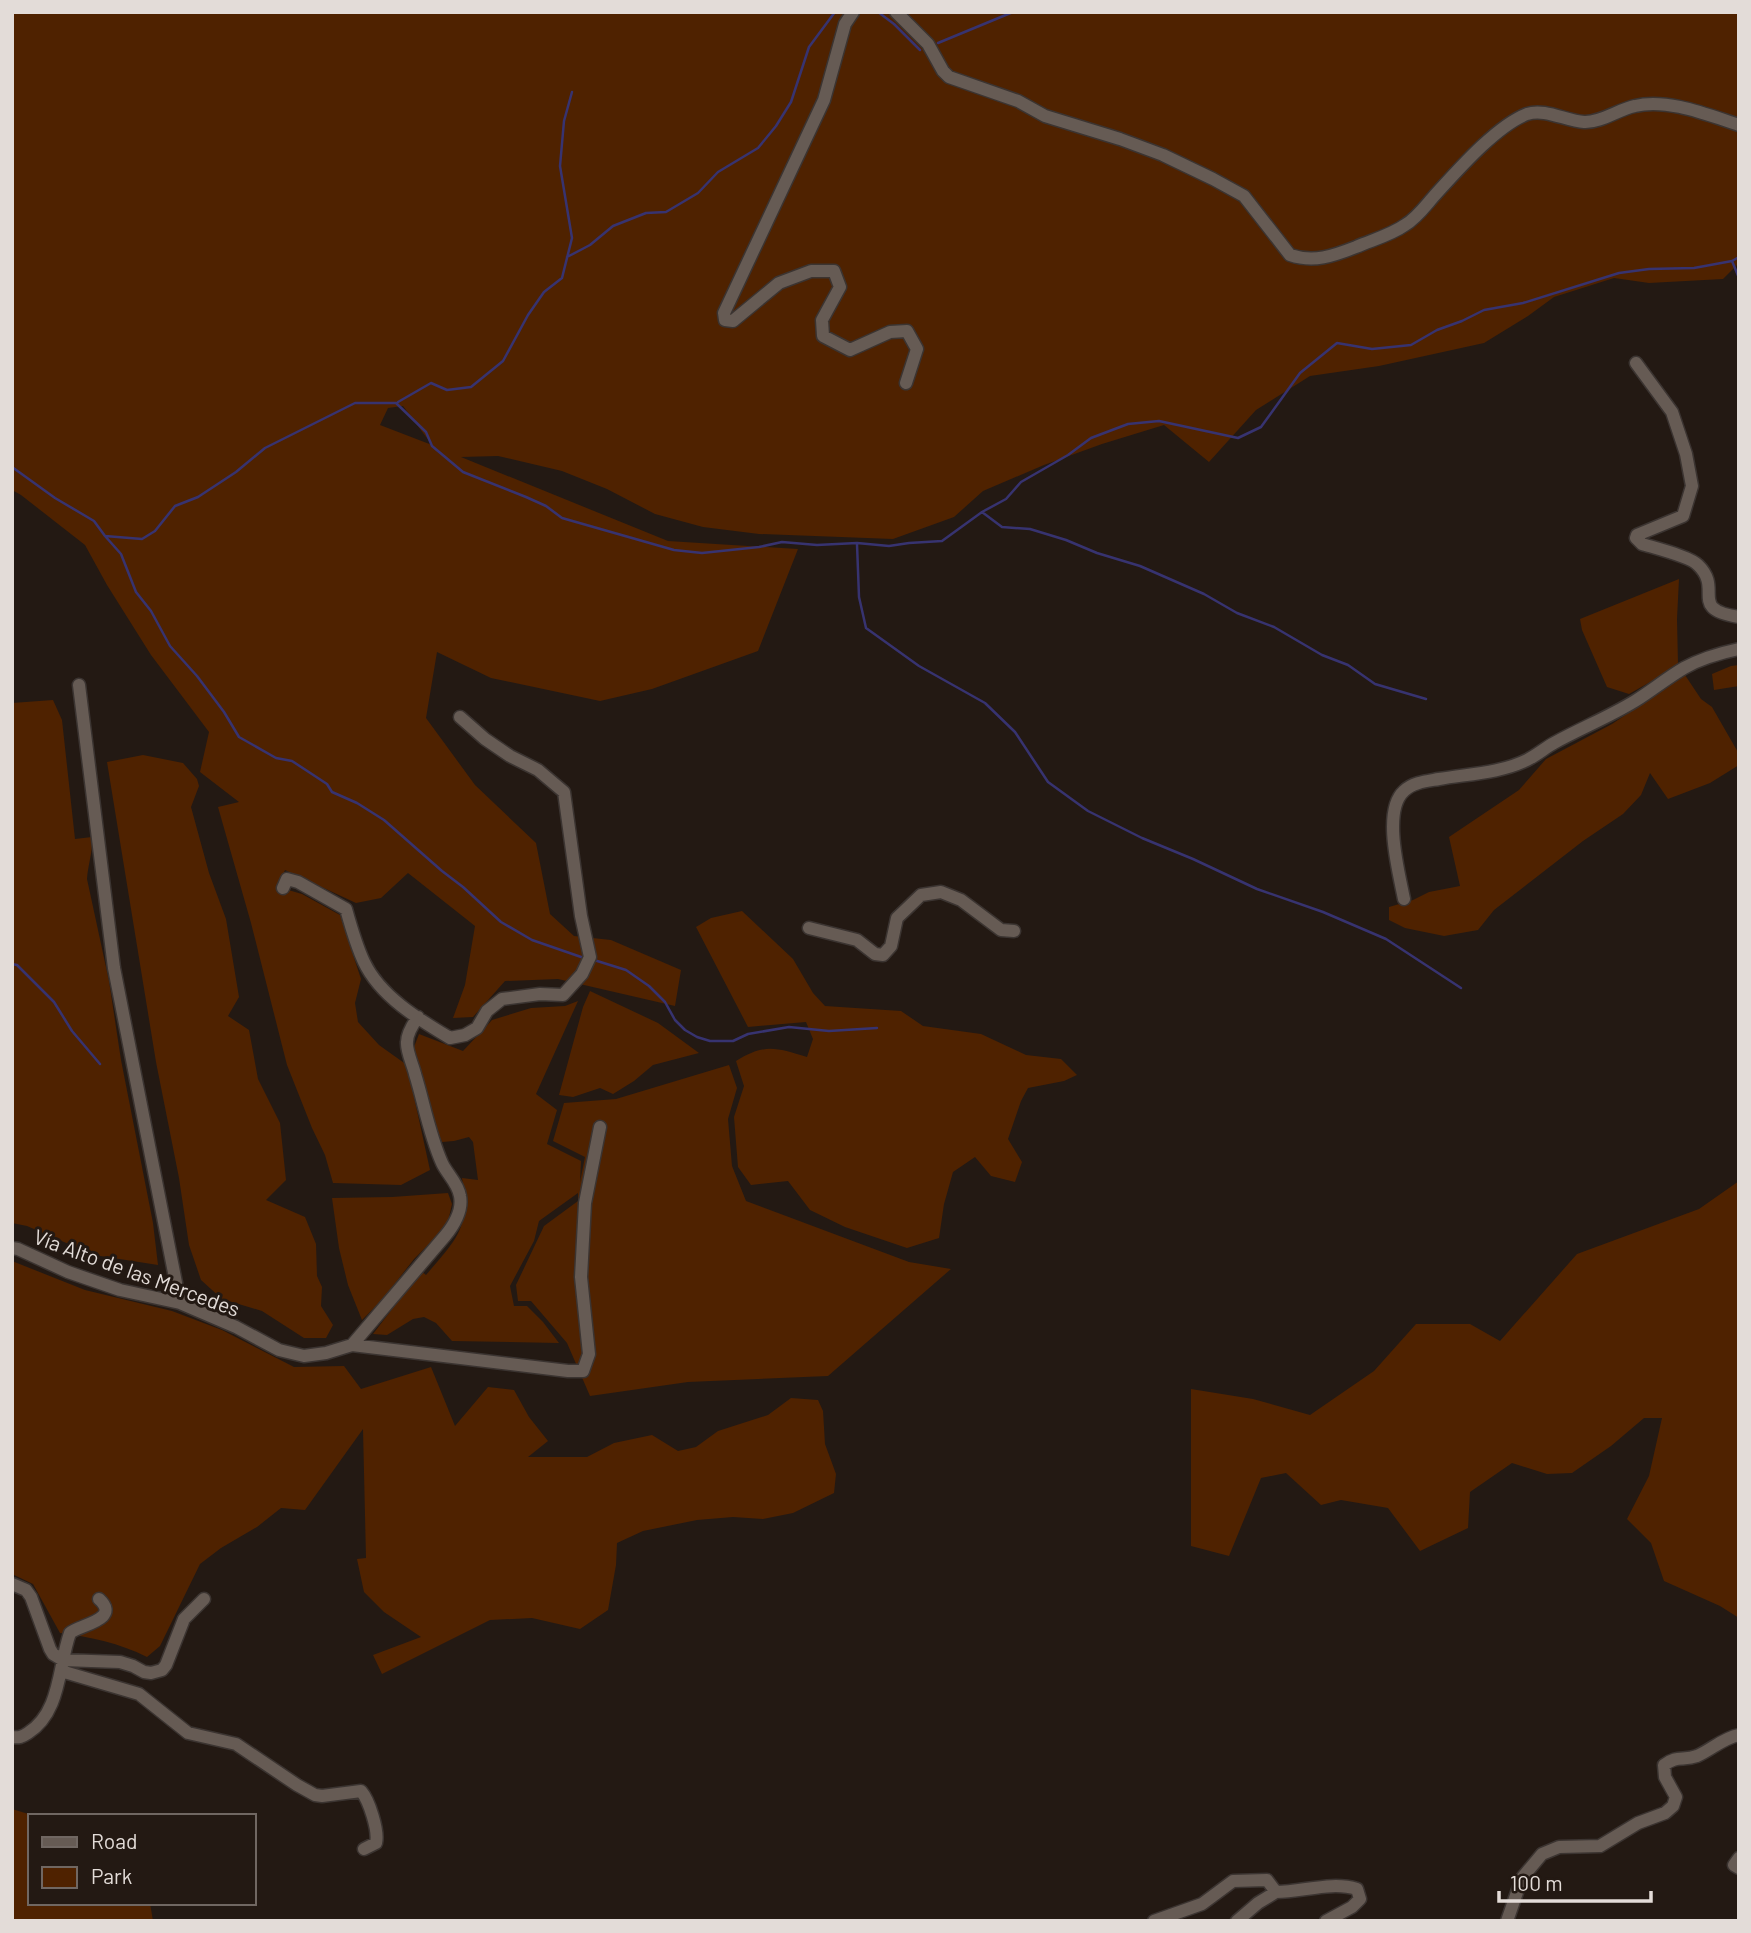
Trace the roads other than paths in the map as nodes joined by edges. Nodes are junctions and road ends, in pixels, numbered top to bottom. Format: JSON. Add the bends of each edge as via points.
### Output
{"nodes":[{"id":1,"x":853,"y":12,"type":"edge"},
{"id":2,"x":896,"y":12,"type":"edge"},
{"id":3,"x":1739,"y":125,"type":"edge"},
{"id":4,"x":1636,"y":363,"type":"dead end"},
{"id":5,"x":906,"y":383,"type":"dead end"},
{"id":6,"x":1739,"y":617,"type":"edge"},
{"id":7,"x":1739,"y":649,"type":"edge"},
{"id":8,"x":79,"y":685,"type":"dead end"},
{"id":9,"x":460,"y":717,"type":"dead end"},
{"id":10,"x":283,"y":888,"type":"dead end"},
{"id":11,"x":1404,"y":899,"type":"dead end"},
{"id":12,"x":809,"y":928,"type":"dead end"},
{"id":13,"x":1014,"y":931,"type":"dead end"},
{"id":14,"x":418,"y":1017,"type":"junction"},
{"id":15,"x":600,"y":1128,"type":"dead end"},
{"id":16,"x":12,"y":1248,"type":"edge"},
{"id":17,"x":180,"y":1303,"type":"junction"},
{"id":18,"x":352,"y":1345,"type":"junction"},
{"id":19,"x":12,"y":1584,"type":"edge"},
{"id":20,"x":99,"y":1599,"type":"dead end"},
{"id":21,"x":204,"y":1599,"type":"dead end"},
{"id":22,"x":62,"y":1665,"type":"junction"},
{"id":23,"x":1739,"y":1735,"type":"edge"},
{"id":24,"x":12,"y":1737,"type":"edge"},
{"id":25,"x":364,"y":1849,"type":"dead end"},
{"id":26,"x":1739,"y":1858,"type":"edge"},
{"id":27,"x":1739,"y":1868,"type":"edge"},
{"id":28,"x":1276,"y":1892,"type":"junction"},
{"id":29,"x":1154,"y":1921,"type":"edge"},
{"id":30,"x":1237,"y":1921,"type":"edge"},
{"id":31,"x":1326,"y":1921,"type":"edge"},
{"id":32,"x":1507,"y":1921,"type":"edge"}],
"edges":[{"from":1,"to":5,"type":"street","via":[[845,24],[824,100],[724,313],[725,320],[733,321],[779,282],[811,271],[834,271],[839,287],[822,320],[823,337],[850,350],[890,332],[907,331],[917,349]]},
{"from":2,"to":3,"type":"street","via":[[928,44],[948,77],[1045,116],[1152,151],[1213,179],[1244,197],[1290,255],[1301,259],[1328,257],[1406,225],[1479,149],[1534,112],[1589,122],[1654,103]]},
{"from":4,"to":6,"type":"street","via":[[1672,412],[1692,486],[1684,516],[1636,538],[1696,562],[1707,576],[1712,609]]},
{"from":7,"to":11,"type":"street","via":[[1684,668],[1527,760],[1412,785],[1398,799],[1393,819]]},
{"from":8,"to":17,"type":"street","via":[[114,968]]},
{"from":9,"to":14,"type":"street","via":[[564,792],[590,957],[564,995],[502,999],[466,1035],[450,1038]]},
{"from":10,"to":14,"type":"street","via":[[287,879],[298,882],[345,909],[374,977],[394,1000]]},
{"from":12,"to":13,"type":"street","via":[[857,940],[883,955],[891,947],[897,918],[921,895],[941,892],[961,900],[1001,930]]},
{"from":14,"to":18,"type":"street","via":[[406,1043],[424,1114],[440,1160],[457,1186],[460,1205],[445,1236]]},
{"from":15,"to":18,"type":"street","name":"Vía Alto de las Mercedes","via":[[585,1203],[581,1277],[589,1354],[583,1371]]},
{"from":16,"to":17,"type":"street","name":"Vía Alto de las Mercedes","via":[[120,1290]]},
{"from":17,"to":18,"type":"street","name":"Vía Alto de las Mercedes","via":[[279,1350],[304,1356]]},
{"from":19,"to":22,"type":"street","via":[[31,1597],[50,1649]]},
{"from":20,"to":22,"type":"street","via":[[104,1614],[69,1633]]},
{"from":21,"to":22,"type":"street","via":[[184,1619],[166,1665],[158,1672],[144,1672],[120,1662]]},
{"from":22,"to":24,"type":"street","via":[[50,1711],[19,1738]]},
{"from":22,"to":25,"type":"street","via":[[139,1695],[188,1733],[236,1744],[315,1795],[361,1791],[377,1834],[376,1843]]},
{"from":23,"to":32,"type":"street","via":[[1696,1756],[1672,1759],[1664,1765],[1676,1797],[1665,1813],[1600,1846],[1559,1847],[1542,1854],[1522,1878]]},
{"from":26,"to":27,"type":"street","via":[[1734,1865]]},
{"from":28,"to":29,"type":"street","via":[[1267,1880],[1233,1881],[1202,1904]]},
{"from":28,"to":30,"type":"street"},
{"from":28,"to":31,"type":"street","via":[[1343,1885],[1357,1889],[1360,1899]]}]}
